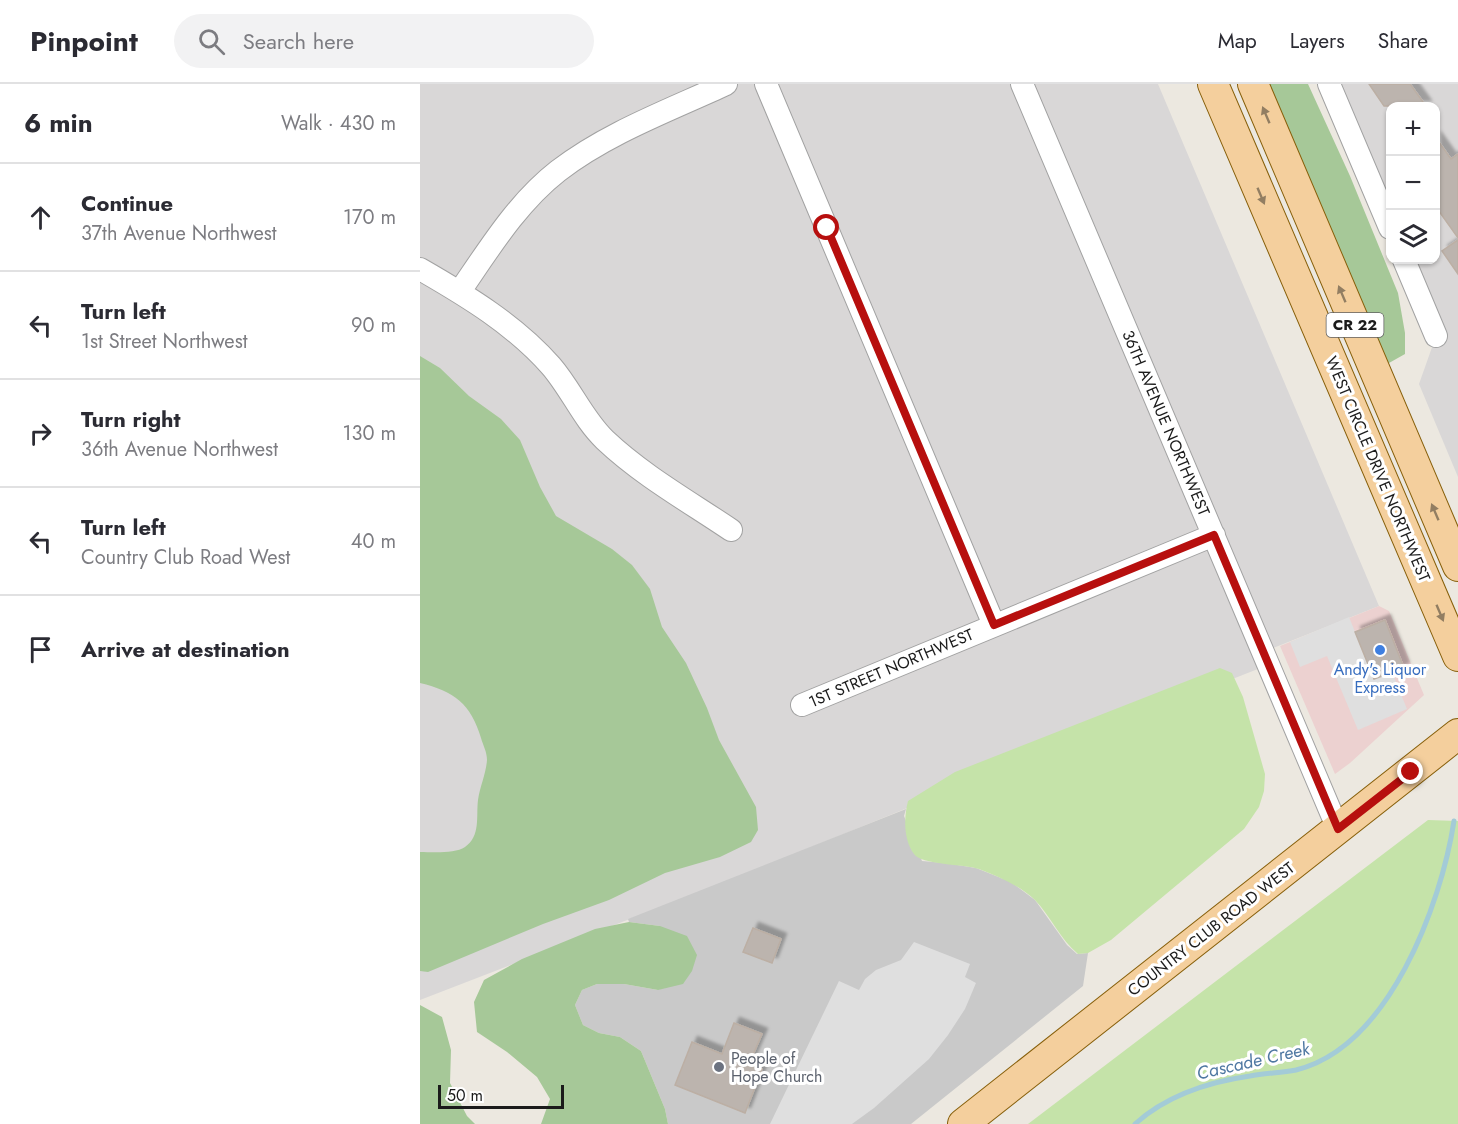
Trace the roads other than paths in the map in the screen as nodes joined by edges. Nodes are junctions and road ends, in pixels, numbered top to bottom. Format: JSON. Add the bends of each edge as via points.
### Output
{"nodes":[{"id":1,"x":726,"y":84,"type":"edge"},
{"id":2,"x":766,"y":84,"type":"edge"},
{"id":3,"x":1022,"y":84,"type":"edge"},
{"id":4,"x":1213,"y":84,"type":"edge"},
{"id":5,"x":1253,"y":84,"type":"edge"},
{"id":6,"x":1329,"y":84,"type":"edge"},
{"id":7,"x":1386,"y":219,"type":"edge"},
{"id":8,"x":1406,"y":264,"type":"edge"},
{"id":9,"x":420,"y":269,"type":"edge"},
{"id":10,"x":460,"y":291,"type":"junction"},
{"id":11,"x":1436,"y":336,"type":"dead end"},
{"id":12,"x":731,"y":530,"type":"dead end"},
{"id":13,"x":1214,"y":535,"type":"junction"},
{"id":14,"x":1458,"y":566,"type":"edge"},
{"id":15,"x":994,"y":625,"type":"junction"},
{"id":16,"x":1458,"y":656,"type":"edge"},
{"id":17,"x":802,"y":705,"type":"dead end"},
{"id":18,"x":1458,"y":734,"type":"edge"},
{"id":19,"x":1338,"y":829,"type":"junction"},
{"id":20,"x":963,"y":1124,"type":"edge"}],
"edges":[{"from":1,"to":10,"type":"street","via":[[609,139],[558,171],[506,226]]},
{"from":2,"to":15,"type":"street"},
{"from":3,"to":13,"type":"street","name":"36TH AVENUE NORTHWEST"},
{"from":4,"to":16,"type":"main road","name":"WEST CIRCLE DRIVE NORTHWEST","number":"CR 22","one_way":true},
{"from":14,"to":5,"type":"main road","number":"CR 22","one_way":true},
{"from":6,"to":7,"type":"street"},
{"from":8,"to":11,"type":"street"},
{"from":9,"to":10,"type":"street"},
{"from":10,"to":12,"type":"street","via":[[498,318],[552,367],[603,437],[627,460]]},
{"from":13,"to":15,"type":"street","name":"1ST STREET NORTHWEST"},
{"from":13,"to":19,"type":"street","name":"36TH AVENUE NORTHWEST"},
{"from":15,"to":17,"type":"street","name":"1ST STREET NORTHWEST"},
{"from":18,"to":19,"type":"main road","name":"COUNTRY CLUB ROAD WEST"},
{"from":19,"to":20,"type":"main road","name":"COUNTRY CLUB ROAD WEST"}]}
